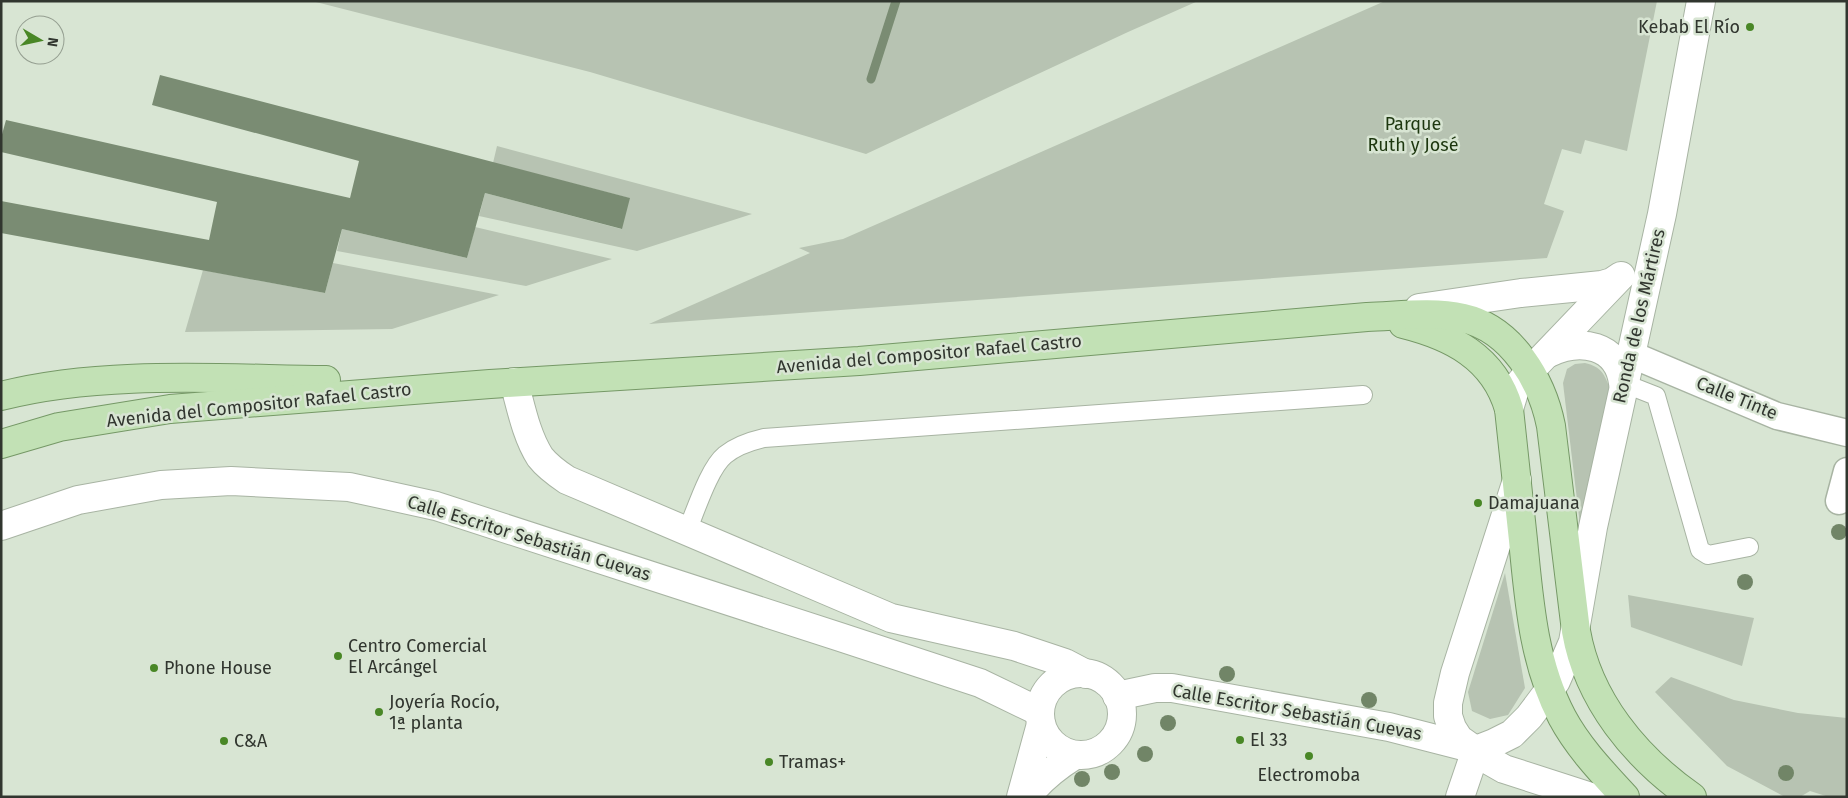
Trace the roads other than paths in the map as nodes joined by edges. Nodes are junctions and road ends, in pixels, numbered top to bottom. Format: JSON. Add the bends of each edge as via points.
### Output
{"nodes":[{"id":1,"x":1701,"y":1,"type":"edge"},
{"id":2,"x":1662,"y":214,"type":"junction"},
{"id":3,"x":1621,"y":276,"type":"junction"},
{"id":4,"x":1367,"y":316,"type":"junction"},
{"id":5,"x":1630,"y":354,"type":"junction"},
{"id":6,"x":1540,"y":362,"type":"junction"},
{"id":7,"x":502,"y":383,"type":"junction"},
{"id":8,"x":1623,"y":383,"type":"junction"},
{"id":9,"x":1363,"y":394,"type":"dead end"},
{"id":10,"x":1,"y":396,"type":"edge"},
{"id":11,"x":1509,"y":409,"type":"junction"},
{"id":12,"x":1847,"y":433,"type":"edge"},
{"id":13,"x":1,"y":444,"type":"edge"},
{"id":14,"x":1847,"y":471,"type":"edge"},
{"id":15,"x":1517,"y":480,"type":"junction"},
{"id":16,"x":1839,"y":501,"type":"dead end"},
{"id":17,"x":1,"y":526,"type":"edge"},
{"id":18,"x":688,"y":531,"type":"junction"},
{"id":19,"x":1749,"y":547,"type":"dead end"},
{"id":20,"x":1576,"y":631,"type":"junction"},
{"id":21,"x":1086,"y":674,"type":"junction"},
{"id":22,"x":1550,"y":691,"type":"junction"},
{"id":23,"x":1117,"y":696,"type":"junction"},
{"id":24,"x":1041,"y":718,"type":"junction"},
{"id":25,"x":1476,"y":750,"type":"junction"},
{"id":26,"x":1075,"y":755,"type":"junction"},
{"id":27,"x":1021,"y":797,"type":"edge"},
{"id":28,"x":1027,"y":797,"type":"edge"},
{"id":29,"x":1460,"y":797,"type":"edge"},
{"id":30,"x":1592,"y":797,"type":"edge"},
{"id":31,"x":1625,"y":797,"type":"edge"},
{"id":32,"x":1692,"y":797,"type":"edge"}],
"edges":[{"from":1,"to":2,"type":"street","name":"Ronda de los Mártires"},
{"from":2,"to":3,"type":"street","via":[[1645,247]]},
{"from":2,"to":5,"type":"street","name":"Ronda de los Mártires"},
{"from":3,"to":4,"type":"street","via":[[1602,285],[1497,296]]},
{"from":3,"to":6,"type":"street"},
{"from":4,"to":6,"type":"main road","via":[[1428,315],[1474,322]]},
{"from":4,"to":7,"type":"main road","name":"Avenida del Compositor Rafael Castro","via":[[859,361]]},
{"from":4,"to":11,"type":"main road","via":[[1435,333],[1467,350],[1493,376],[1504,392]]},
{"from":5,"to":8,"type":"street","name":"Ronda de los Mártires"},
{"from":5,"to":12,"type":"street","name":"Calle Tinte","via":[[1777,416]]},
{"from":6,"to":8,"type":"street","via":[[1560,347],[1588,346],[1605,351],[1622,371]]},
{"from":6,"to":11,"type":"street","via":[[1515,390]]},
{"from":6,"to":20,"type":"main road"},
{"from":7,"to":10,"type":"main road","name":"Avenida del Compositor Rafael Castro","via":[[173,378],[41,387]]},
{"from":7,"to":13,"type":"main road","name":"Avenida del Compositor Rafael Castro","via":[[170,409],[59,427]]},
{"from":7,"to":18,"type":"street","via":[[541,458],[554,471],[567,480]]},
{"from":8,"to":19,"type":"lane","via":[[1656,396],[1700,550],[1708,555]]},
{"from":8,"to":20,"type":"street","name":"Ronda de los Mártires","via":[[1593,527]]},
{"from":9,"to":18,"type":"lane","via":[[764,438],[748,442],[726,454],[715,466]]},
{"from":11,"to":15,"type":"main road"},
{"from":14,"to":16,"type":"street"},
{"from":15,"to":22,"type":"main road","via":[[1530,610]]},
{"from":15,"to":25,"type":"street","via":[[1448,703],[1452,728],[1460,739]]},
{"from":17,"to":24,"type":"street","name":"Calle Escritor Sebastián Cuevas","via":[[78,500],[160,485],[231,481],[349,487],[436,506],[980,683]]},
{"from":18,"to":21,"type":"street","via":[[891,618],[1014,646],[1065,663]]},
{"from":20,"to":22,"type":"street","name":"Ronda de los Mártires","via":[[1566,662]]},
{"from":20,"to":32,"type":"main road","via":[[1588,675],[1616,723],[1653,764]]},
{"from":21,"to":23,"type":"street","via":[[1099,677]]},
{"from":21,"to":24,"type":"street","via":[[1060,679],[1050,688],[1043,699]]},
{"from":22,"to":25,"type":"street","name":"Ronda de los Mártires","via":[[1512,734]]},
{"from":22,"to":31,"type":"main road","via":[[1574,737]]},
{"from":23,"to":25,"type":"street","name":"Calle Escritor Sebastián Cuevas","via":[[1172,688],[1389,727]]},
{"from":23,"to":26,"type":"street","via":[[1122,708],[1118,733],[1099,751]]},
{"from":24,"to":26,"type":"street","via":[[1045,734],[1052,743]]},
{"from":24,"to":27,"type":"street"},
{"from":25,"to":29,"type":"street"},
{"from":25,"to":30,"type":"street","via":[[1504,769]]},
{"from":26,"to":28,"type":"street","via":[[1041,780]]}]}
